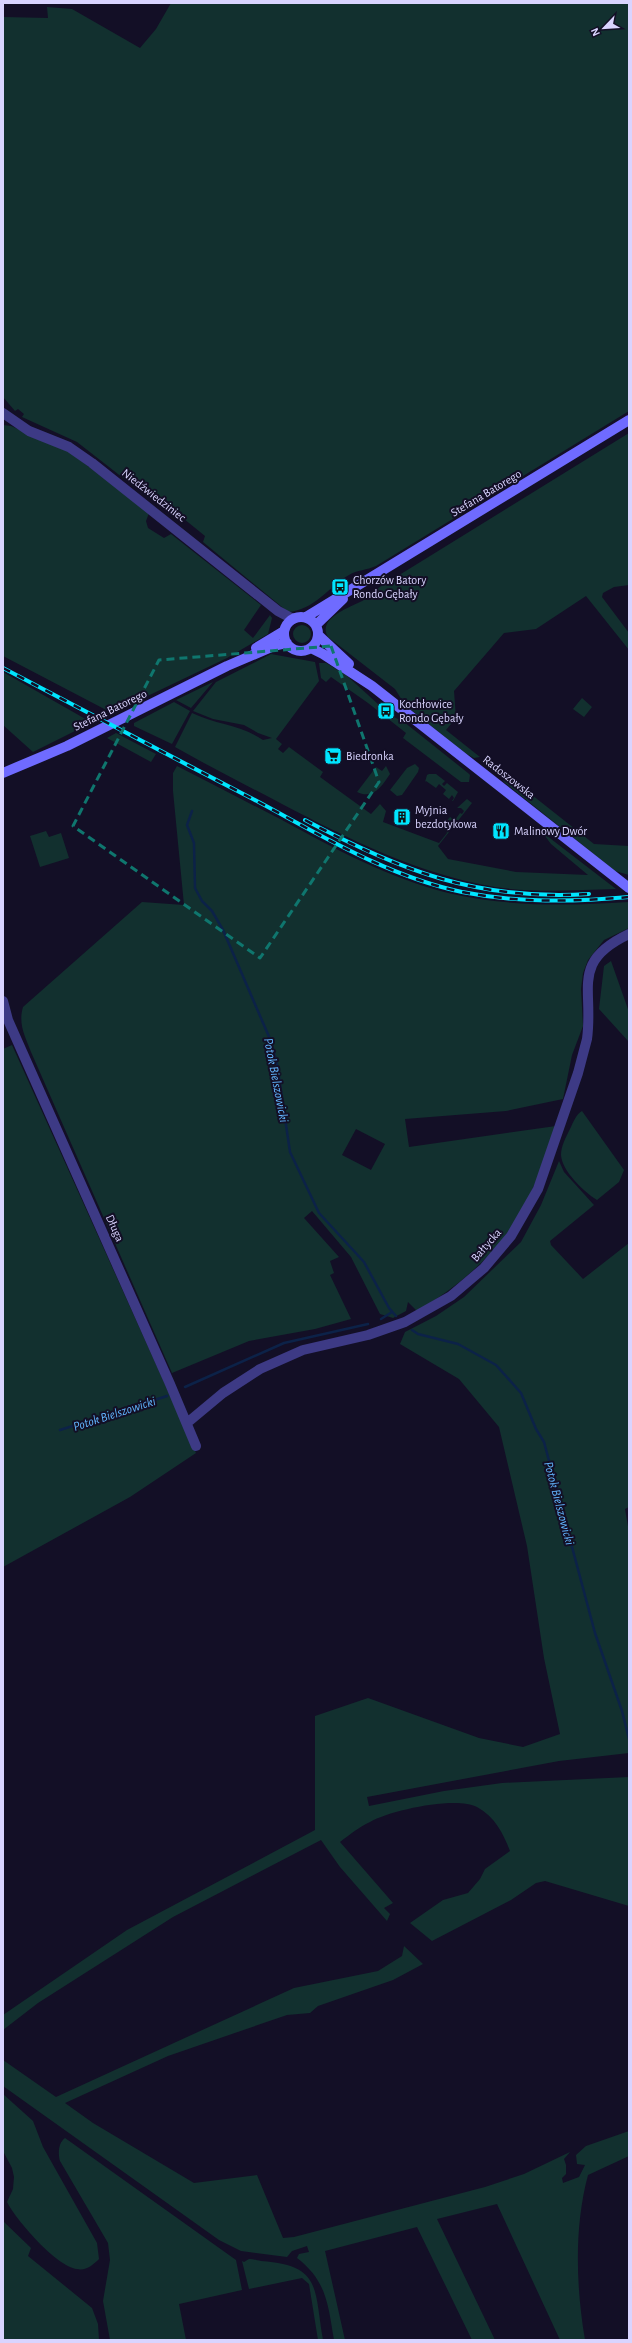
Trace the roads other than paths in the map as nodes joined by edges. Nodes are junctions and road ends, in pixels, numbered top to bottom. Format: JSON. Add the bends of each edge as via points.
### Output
{"nodes":[{"id":1,"x":4,"y":414,"type":"edge"},
{"id":2,"x":629,"y":420,"type":"edge"},
{"id":3,"x":357,"y":587,"type":"junction"},
{"id":4,"x":306,"y":618,"type":"junction"},
{"id":5,"x":288,"y":625,"type":"junction"},
{"id":6,"x":317,"y":630,"type":"junction"},
{"id":7,"x":287,"y":643,"type":"junction"},
{"id":8,"x":311,"y":648,"type":"junction"},
{"id":9,"x":227,"y":666,"type":"junction"},
{"id":10,"x":372,"y":686,"type":"junction"},
{"id":11,"x":3,"y":773,"type":"edge"},
{"id":12,"x":629,"y":888,"type":"edge"},
{"id":13,"x":629,"y":934,"type":"edge"},
{"id":14,"x":3,"y":1001,"type":"edge"},
{"id":15,"x":187,"y":1423,"type":"junction"},
{"id":16,"x":196,"y":1446,"type":"dead end"}],
"edges":[{"from":1,"to":5,"type":"street","name":"Niedźwiedziniec","via":[[29,431],[82,455],[278,611]]},
{"from":2,"to":3,"type":"street","name":"Stefana Batorego"},
{"from":3,"to":4,"type":"street","name":"Stefana Batorego","via":[[341,594]]},
{"from":3,"to":6,"type":"street","name":"Stefana Batorego","via":[[325,615]]},
{"from":4,"to":5,"type":"street"},
{"from":4,"to":6,"type":"street"},
{"from":5,"to":7,"type":"street"},
{"from":5,"to":9,"type":"street","name":"Stefana Batorego"},
{"from":6,"to":8,"type":"street","via":[[316,643]]},
{"from":6,"to":10,"type":"street","name":"Radoszowska"},
{"from":7,"to":8,"type":"street","via":[[295,650],[304,651]]},
{"from":7,"to":9,"type":"street","name":"Stefana Batorego"},
{"from":8,"to":10,"type":"street","name":"Radoszowska"},
{"from":9,"to":11,"type":"street","name":"Stefana Batorego","via":[[67,746]]},
{"from":10,"to":12,"type":"street","name":"Radoszowska"},
{"from":13,"to":15,"type":"street","name":"Bałtycka","via":[[606,947],[591,968],[587,988],[587,1039],[550,1158],[525,1215],[488,1263],[451,1296],[405,1322],[368,1335],[303,1350],[260,1369],[223,1393]]},
{"from":14,"to":15,"type":"street","name":"Długa","via":[[8,1020]]},
{"from":15,"to":16,"type":"street","name":"Długa"}]}
